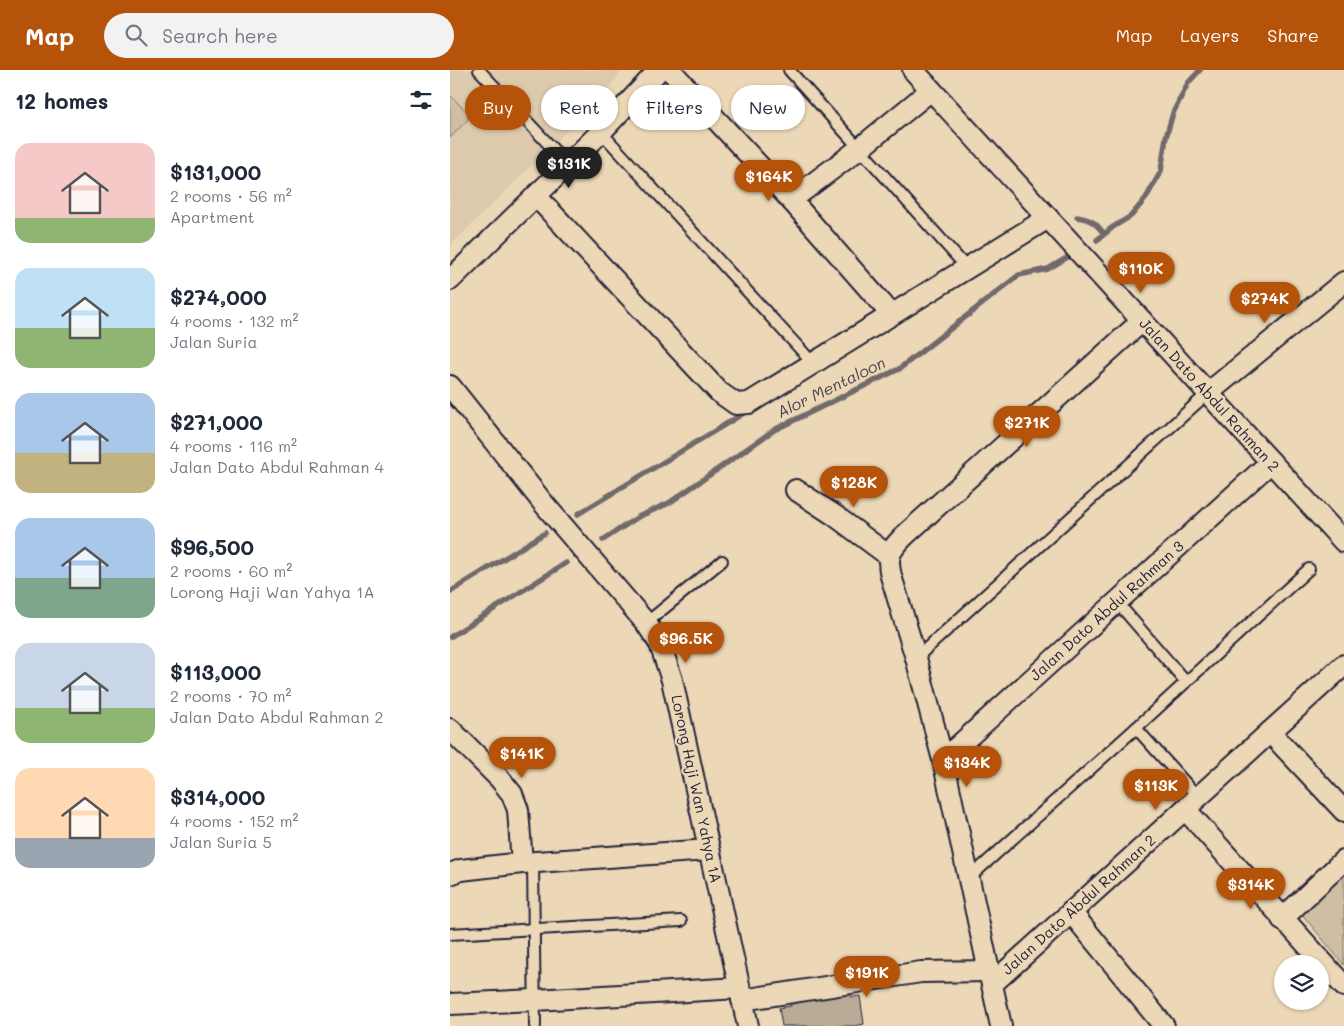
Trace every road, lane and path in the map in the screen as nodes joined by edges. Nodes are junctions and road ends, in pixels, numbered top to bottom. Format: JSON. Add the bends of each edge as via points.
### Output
{"nodes":[{"id":1,"x":479,"y":70,"type":"edge"},
{"id":2,"x":659,"y":70,"type":"edge"},
{"id":3,"x":670,"y":70,"type":"edge"},
{"id":4,"x":789,"y":70,"type":"edge"},
{"id":5,"x":913,"y":70,"type":"edge"},
{"id":6,"x":931,"y":90,"type":"junction"},
{"id":7,"x":601,"y":132,"type":"junction"},
{"id":8,"x":859,"y":148,"type":"junction"},
{"id":9,"x":568,"y":165,"type":"junction"},
{"id":10,"x":536,"y":196,"type":"junction"},
{"id":11,"x":791,"y":200,"type":"junction"},
{"id":12,"x":1048,"y":218,"type":"junction"},
{"id":13,"x":966,"y":268,"type":"junction"},
{"id":14,"x":450,"y":280,"type":"edge"},
{"id":15,"x":1344,"y":282,"type":"edge"},
{"id":16,"x":891,"y":314,"type":"junction"},
{"id":17,"x":1142,"y":321,"type":"junction"},
{"id":18,"x":813,"y":363,"type":"junction"},
{"id":19,"x":450,"y":386,"type":"edge"},
{"id":20,"x":1208,"y":393,"type":"junction"},
{"id":21,"x":1271,"y":462,"type":"junction"},
{"id":22,"x":796,"y":490,"type":"dead end"},
{"id":23,"x":1344,"y":542,"type":"edge"},
{"id":24,"x":889,"y":556,"type":"junction"},
{"id":25,"x":722,"y":561,"type":"dead end"},
{"id":26,"x":1310,"y":569,"type":"dead end"},
{"id":27,"x":1117,"y":602,"type":"junction"},
{"id":28,"x":646,"y":623,"type":"junction"},
{"id":29,"x":916,"y":658,"type":"junction"},
{"id":30,"x":1344,"y":664,"type":"edge"},
{"id":31,"x":1186,"y":682,"type":"junction"},
{"id":32,"x":1136,"y":728,"type":"junction"},
{"id":33,"x":450,"y":729,"type":"edge"},
{"id":34,"x":1270,"y":732,"type":"junction"},
{"id":35,"x":943,"y":760,"type":"junction"},
{"id":36,"x":1191,"y":803,"type":"junction"},
{"id":37,"x":1344,"y":811,"type":"edge"},
{"id":38,"x":709,"y":850,"type":"junction"},
{"id":39,"x":1344,"y":860,"type":"edge"},
{"id":40,"x":528,"y":862,"type":"junction"},
{"id":41,"x":450,"y":874,"type":"edge"},
{"id":42,"x":969,"y":878,"type":"junction"},
{"id":43,"x":1071,"y":912,"type":"junction"},
{"id":44,"x":1282,"y":919,"type":"junction"},
{"id":45,"x":681,"y":921,"type":"dead end"},
{"id":46,"x":535,"y":929,"type":"junction"},
{"id":47,"x":450,"y":934,"type":"edge"},
{"id":48,"x":991,"y":977,"type":"junction"},
{"id":49,"x":1344,"y":986,"type":"edge"},
{"id":50,"x":741,"y":994,"type":"junction"},
{"id":51,"x":535,"y":1000,"type":"junction"},
{"id":52,"x":450,"y":1004,"type":"edge"},
{"id":53,"x":536,"y":1026,"type":"edge"},
{"id":54,"x":748,"y":1026,"type":"edge"},
{"id":55,"x":1001,"y":1026,"type":"edge"},
{"id":56,"x":1164,"y":1026,"type":"edge"}],
"edges":[{"from":1,"to":9,"type":"lane"},
{"from":2,"to":7,"type":"street"},
{"from":3,"to":11,"type":"street"},
{"from":4,"to":8,"type":"lane"},
{"from":5,"to":6,"type":"street","name":"Jalan Dato Abdul Rahman 2"},
{"from":6,"to":8,"type":"street"},
{"from":6,"to":12,"type":"street","name":"Jalan Dato Abdul Rahman 2"},
{"from":7,"to":9,"type":"street"},
{"from":7,"to":18,"type":"lane"},
{"from":8,"to":11,"type":"street"},
{"from":8,"to":13,"type":"lane"},
{"from":9,"to":10,"type":"street"},
{"from":10,"to":14,"type":"street"},
{"from":10,"to":18,"type":"street","via":[[726,398],[736,404],[749,403]]},
{"from":11,"to":16,"type":"street"},
{"from":12,"to":13,"type":"street"},
{"from":12,"to":17,"type":"street","name":"Jalan Dato Abdul Rahman 2"},
{"from":13,"to":16,"type":"street"},
{"from":15,"to":20,"type":"street"},
{"from":16,"to":18,"type":"street"},
{"from":17,"to":20,"type":"street","name":"Jalan Dato Abdul Rahman 2"},
{"from":17,"to":24,"type":"street","via":[[904,536]]},
{"from":19,"to":28,"type":"street","name":"Lorong Haji Wan Yahya 1A","via":[[544,504]]},
{"from":20,"to":21,"type":"street","name":"Jalan Dato Abdul Rahman 2"},
{"from":20,"to":29,"type":"lane"},
{"from":21,"to":23,"type":"street","name":"Jalan Dato Abdul Rahman 2"},
{"from":21,"to":27,"type":"street","name":"Jalan Dato Abdul Rahman 3"},
{"from":22,"to":24,"type":"street"},
{"from":24,"to":29,"type":"street","via":[[888,566]]},
{"from":25,"to":28,"type":"lane"},
{"from":26,"to":31,"type":"lane"},
{"from":27,"to":31,"type":"lane"},
{"from":27,"to":35,"type":"street","name":"Jalan Dato Abdul Rahman 3"},
{"from":28,"to":38,"type":"street","name":"Lorong Haji Wan Yahya 1A","via":[[660,644],[672,680]]},
{"from":29,"to":35,"type":"street"},
{"from":30,"to":34,"type":"street","name":"Jalan Dato Abdul Rahman 2"},
{"from":31,"to":32,"type":"lane"},
{"from":32,"to":36,"type":"lane"},
{"from":32,"to":42,"type":"lane"},
{"from":33,"to":40,"type":"street","via":[[512,794]]},
{"from":34,"to":36,"type":"street","name":"Jalan Dato Abdul Rahman 2"},
{"from":34,"to":37,"type":"street"},
{"from":35,"to":42,"type":"street"},
{"from":36,"to":43,"type":"street","name":"Jalan Dato Abdul Rahman 2"},
{"from":36,"to":44,"type":"street"},
{"from":38,"to":40,"type":"street"},
{"from":38,"to":50,"type":"street","name":"Lorong Haji Wan Yahya 1A"},
{"from":39,"to":44,"type":"street"},
{"from":40,"to":41,"type":"street"},
{"from":40,"to":46,"type":"lane"},
{"from":42,"to":48,"type":"street"},
{"from":43,"to":48,"type":"street","name":"Jalan Dato Abdul Rahman 2"},
{"from":43,"to":56,"type":"street"},
{"from":44,"to":49,"type":"street"},
{"from":45,"to":46,"type":"lane"},
{"from":46,"to":47,"type":"lane"},
{"from":46,"to":51,"type":"lane"},
{"from":48,"to":50,"type":"street","via":[[922,972]]},
{"from":48,"to":55,"type":"street"},
{"from":50,"to":51,"type":"street"},
{"from":50,"to":54,"type":"street","name":"Lorong Haji Wan Yahya 1A"},
{"from":51,"to":52,"type":"street"},
{"from":51,"to":53,"type":"lane"}]}
